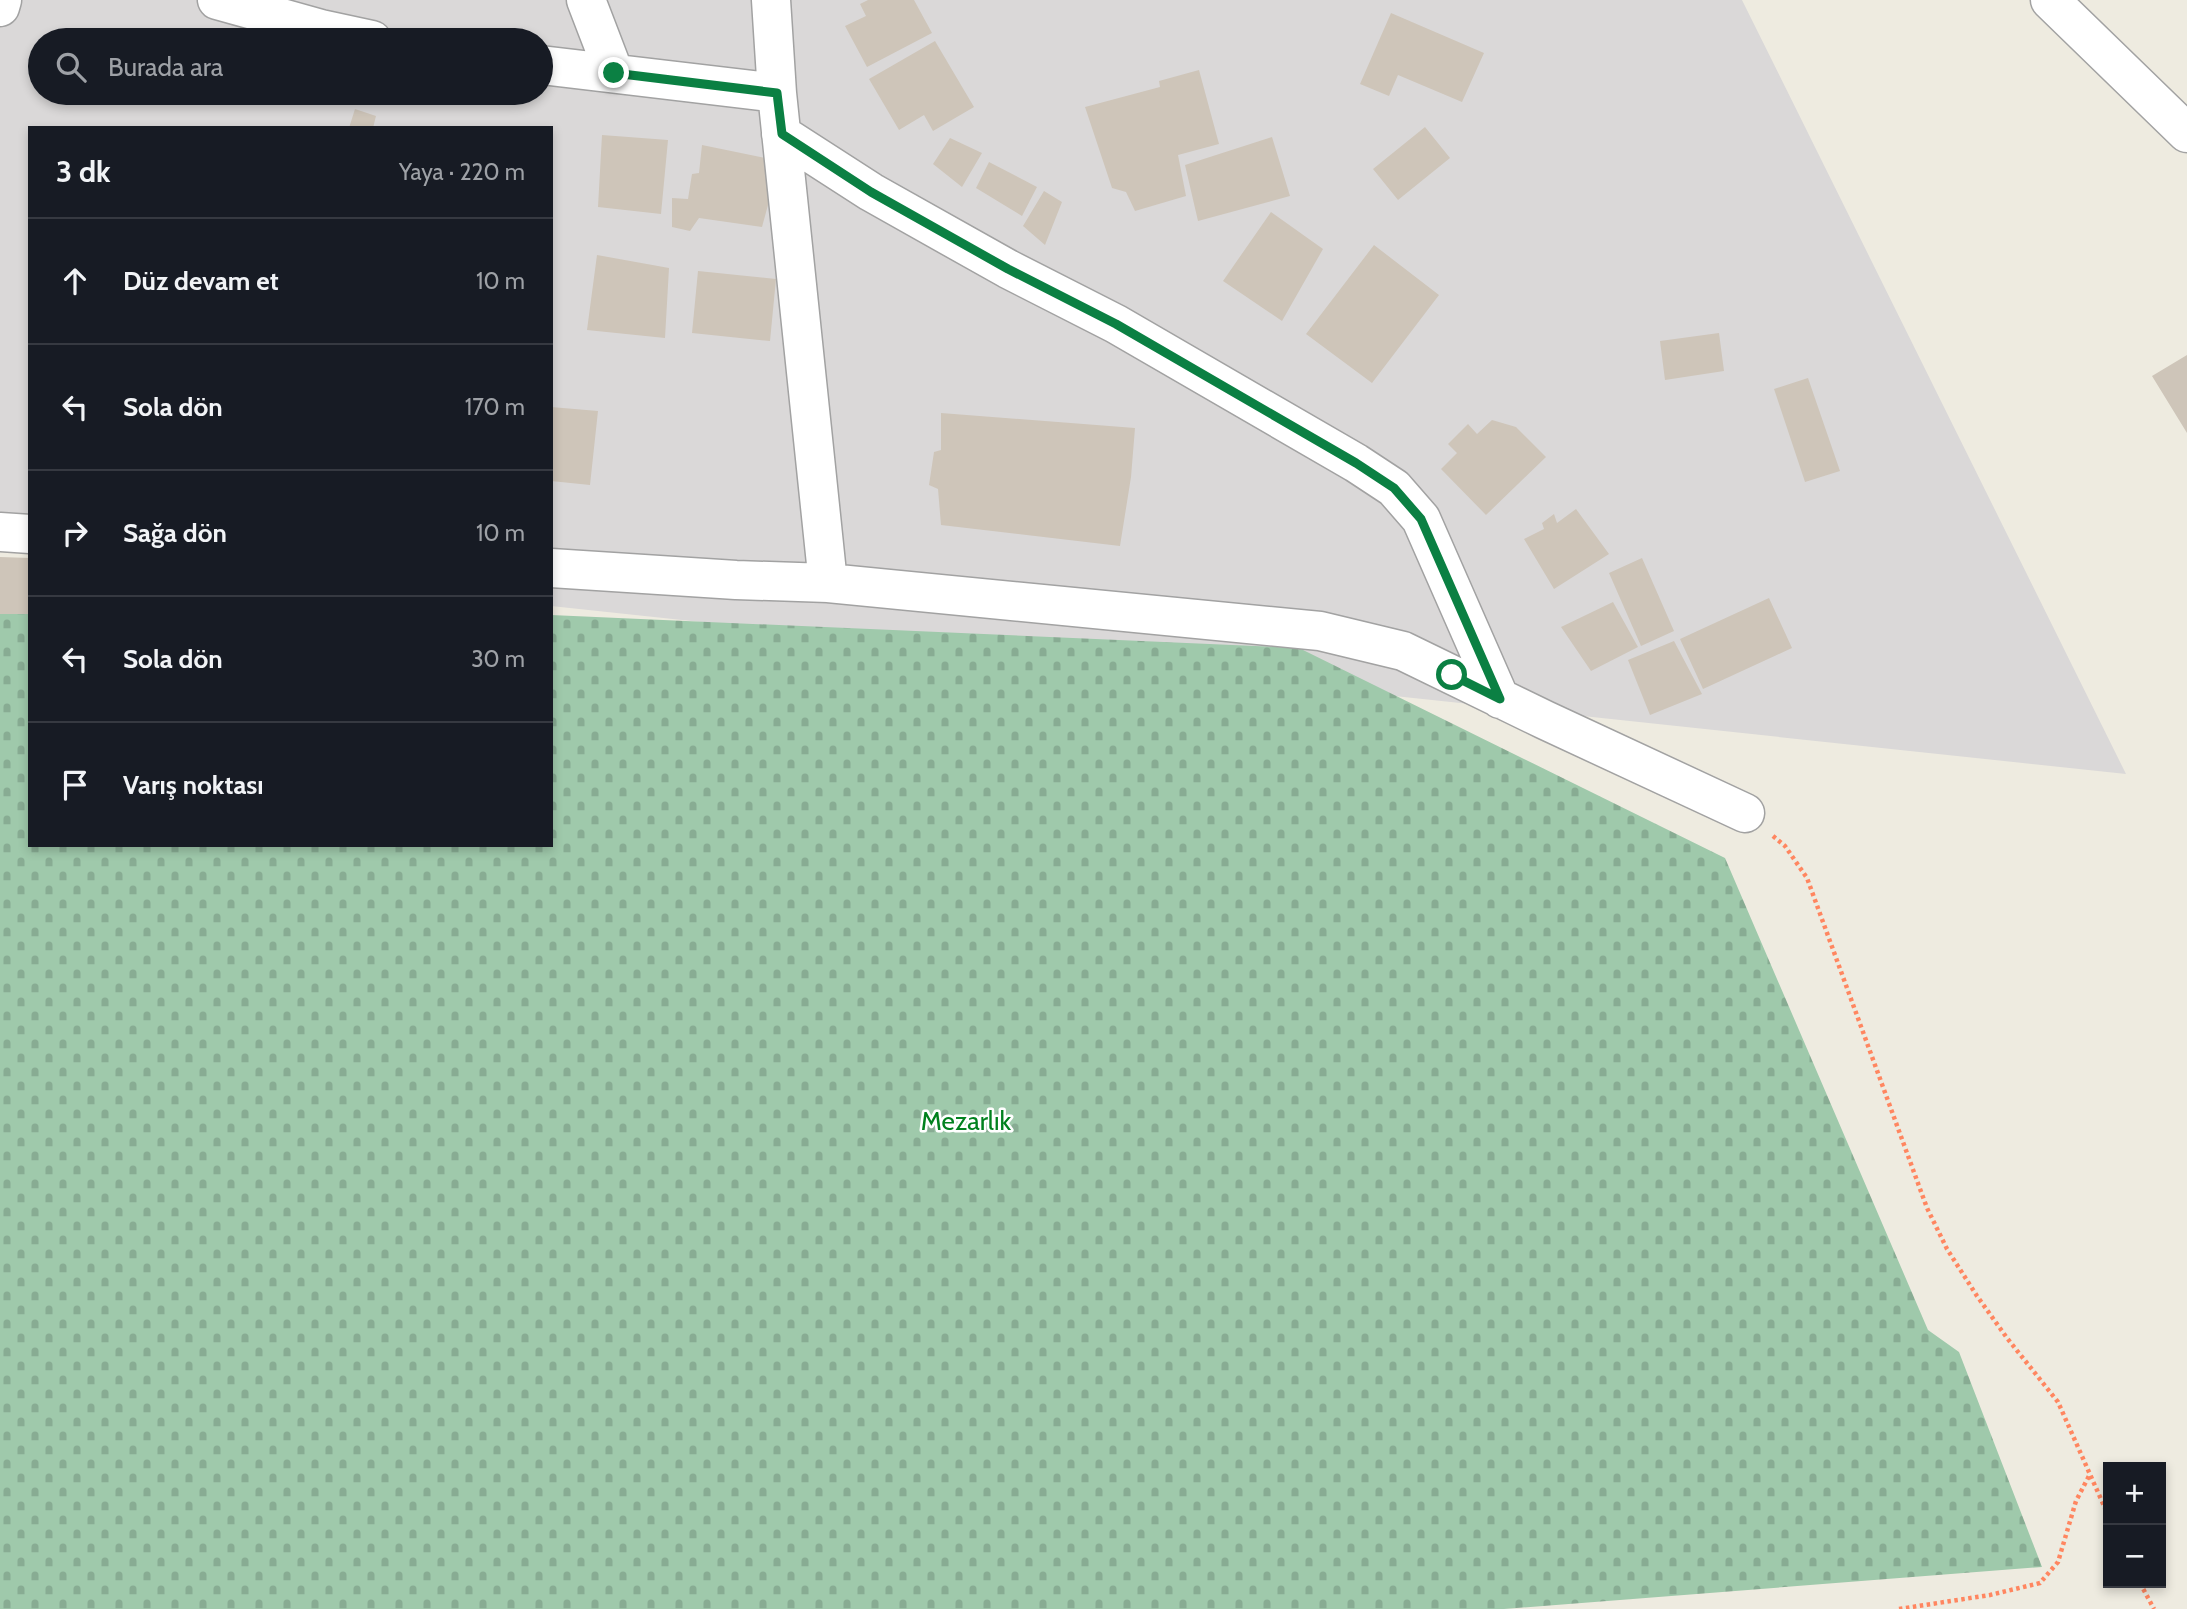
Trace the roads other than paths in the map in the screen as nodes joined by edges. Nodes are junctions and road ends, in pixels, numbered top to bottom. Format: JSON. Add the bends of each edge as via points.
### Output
{"nodes":[{"id":1,"x":2,"y":0,"type":"edge"},
{"id":2,"x":586,"y":0,"type":"edge"},
{"id":3,"x":771,"y":0,"type":"edge"},
{"id":4,"x":2050,"y":0,"type":"edge"},
{"id":5,"x":227,"y":2,"type":"edge"},
{"id":6,"x":0,"y":7,"type":"edge"},
{"id":7,"x":326,"y":28,"type":"edge"},
{"id":8,"x":553,"y":66,"type":"edge"},
{"id":9,"x":614,"y":73,"type":"junction"},
{"id":10,"x":777,"y":93,"type":"junction"},
{"id":11,"x":2187,"y":133,"type":"edge"},
{"id":12,"x":782,"y":134,"type":"junction"},
{"id":13,"x":0,"y":532,"type":"edge"},
{"id":14,"x":28,"y":534,"type":"edge"},
{"id":15,"x":553,"y":568,"type":"edge"},
{"id":16,"x":828,"y":583,"type":"junction"},
{"id":17,"x":1500,"y":699,"type":"junction"},
{"id":18,"x":1745,"y":813,"type":"road end"}],
"edges":[{"from":1,"to":6,"type":"street"},
{"from":2,"to":9,"type":"street"},
{"from":3,"to":10,"type":"street"},
{"from":4,"to":11,"type":"street"},
{"from":5,"to":7,"type":"street"},
{"from":8,"to":9,"type":"street"},
{"from":9,"to":10,"type":"street"},
{"from":10,"to":12,"type":"street"},
{"from":12,"to":16,"type":"street"},
{"from":12,"to":17,"type":"street","via":[[871,192],[1116,324],[1394,488],[1421,519]]},
{"from":13,"to":14,"type":"street"},
{"from":15,"to":16,"type":"street"},
{"from":16,"to":17,"type":"street","via":[[1320,631],[1403,651]]},
{"from":17,"to":18,"type":"street"}]}
